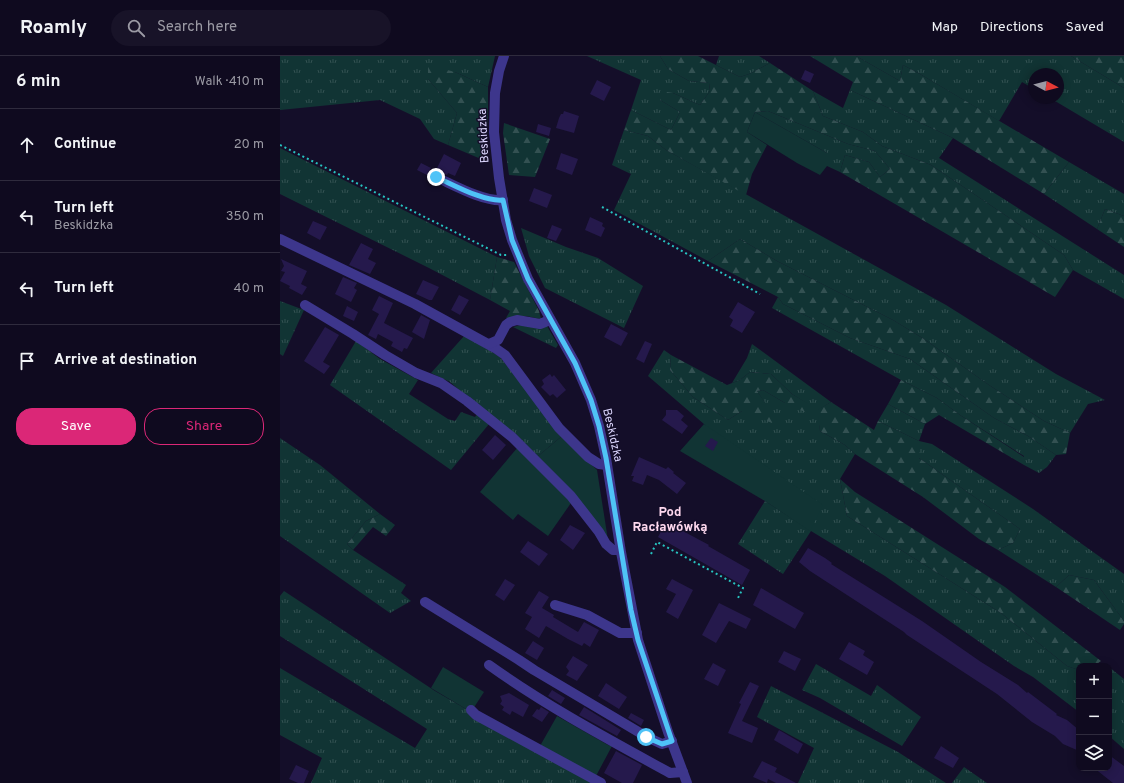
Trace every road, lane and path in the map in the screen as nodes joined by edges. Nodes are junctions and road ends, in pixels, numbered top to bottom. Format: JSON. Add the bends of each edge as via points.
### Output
{"nodes":[{"id":1,"x":504,"y":56,"type":"edge"},
{"id":2,"x":280,"y":145,"type":"edge"},
{"id":3,"x":436,"y":177,"type":"dead end"},
{"id":4,"x":503,"y":200,"type":"junction"},
{"id":5,"x":602,"y":207,"type":"dead end"},
{"id":6,"x":280,"y":239,"type":"edge"},
{"id":7,"x":518,"y":256,"type":"junction"},
{"id":8,"x":760,"y":294,"type":"dead end"},
{"id":9,"x":304,"y":305,"type":"dead end"},
{"id":10,"x":550,"y":320,"type":"junction"},
{"id":11,"x":489,"y":344,"type":"junction"},
{"id":12,"x":607,"y":465,"type":"junction"},
{"id":13,"x":620,"y":550,"type":"junction"},
{"id":14,"x":651,"y":554,"type":"dead end"},
{"id":15,"x":737,"y":600,"type":"dead end"},
{"id":16,"x":425,"y":602,"type":"dead end"},
{"id":17,"x":555,"y":605,"type":"dead end"},
{"id":18,"x":637,"y":633,"type":"junction"},
{"id":19,"x":489,"y":665,"type":"dead end"},
{"id":20,"x":471,"y":710,"type":"dead end"},
{"id":21,"x":672,"y":741,"type":"junction"},
{"id":22,"x":683,"y":772,"type":"junction"},
{"id":23,"x":601,"y":783,"type":"edge"},
{"id":24,"x":687,"y":783,"type":"edge"}],
"edges":[{"from":1,"to":4,"type":"street","name":"Beskidzka","via":[[499,71],[494,107],[496,156]]},
{"from":2,"to":7,"type":"path","via":[[501,255]]},
{"from":3,"to":4,"type":"street","via":[[481,196],[496,201]]},
{"from":4,"to":7,"type":"street","name":"Beskidzka"},
{"from":5,"to":8,"type":"path"},
{"from":6,"to":11,"type":"street","via":[[415,304]]},
{"from":7,"to":10,"type":"street","name":"Beskidzka"},
{"from":9,"to":13,"type":"street","via":[[385,356],[441,383],[466,401],[512,437],[571,496],[606,544],[613,550]]},
{"from":10,"to":11,"type":"street","via":[[540,324],[517,320],[510,322],[506,324],[498,340]]},
{"from":10,"to":12,"type":"street","name":"Beskidzka","via":[[575,363],[591,400]]},
{"from":11,"to":12,"type":"street","via":[[505,355],[559,428],[588,457],[599,464]]},
{"from":12,"to":13,"type":"street","name":"Beskidzka"},
{"from":13,"to":18,"type":"street","name":"Beskidzka"},
{"from":14,"to":15,"type":"path","via":[[657,542],[743,588]]},
{"from":16,"to":21,"type":"street","via":[[646,737],[662,744]]},
{"from":17,"to":18,"type":"street","via":[[587,615],[620,633]]},
{"from":18,"to":21,"type":"street","name":"Beskidzka"},
{"from":19,"to":22,"type":"street","via":[[593,731],[670,773]]},
{"from":20,"to":23,"type":"street"},
{"from":21,"to":22,"type":"street","name":"Beskidzka"},
{"from":22,"to":24,"type":"street","name":"Beskidzka"}]}
